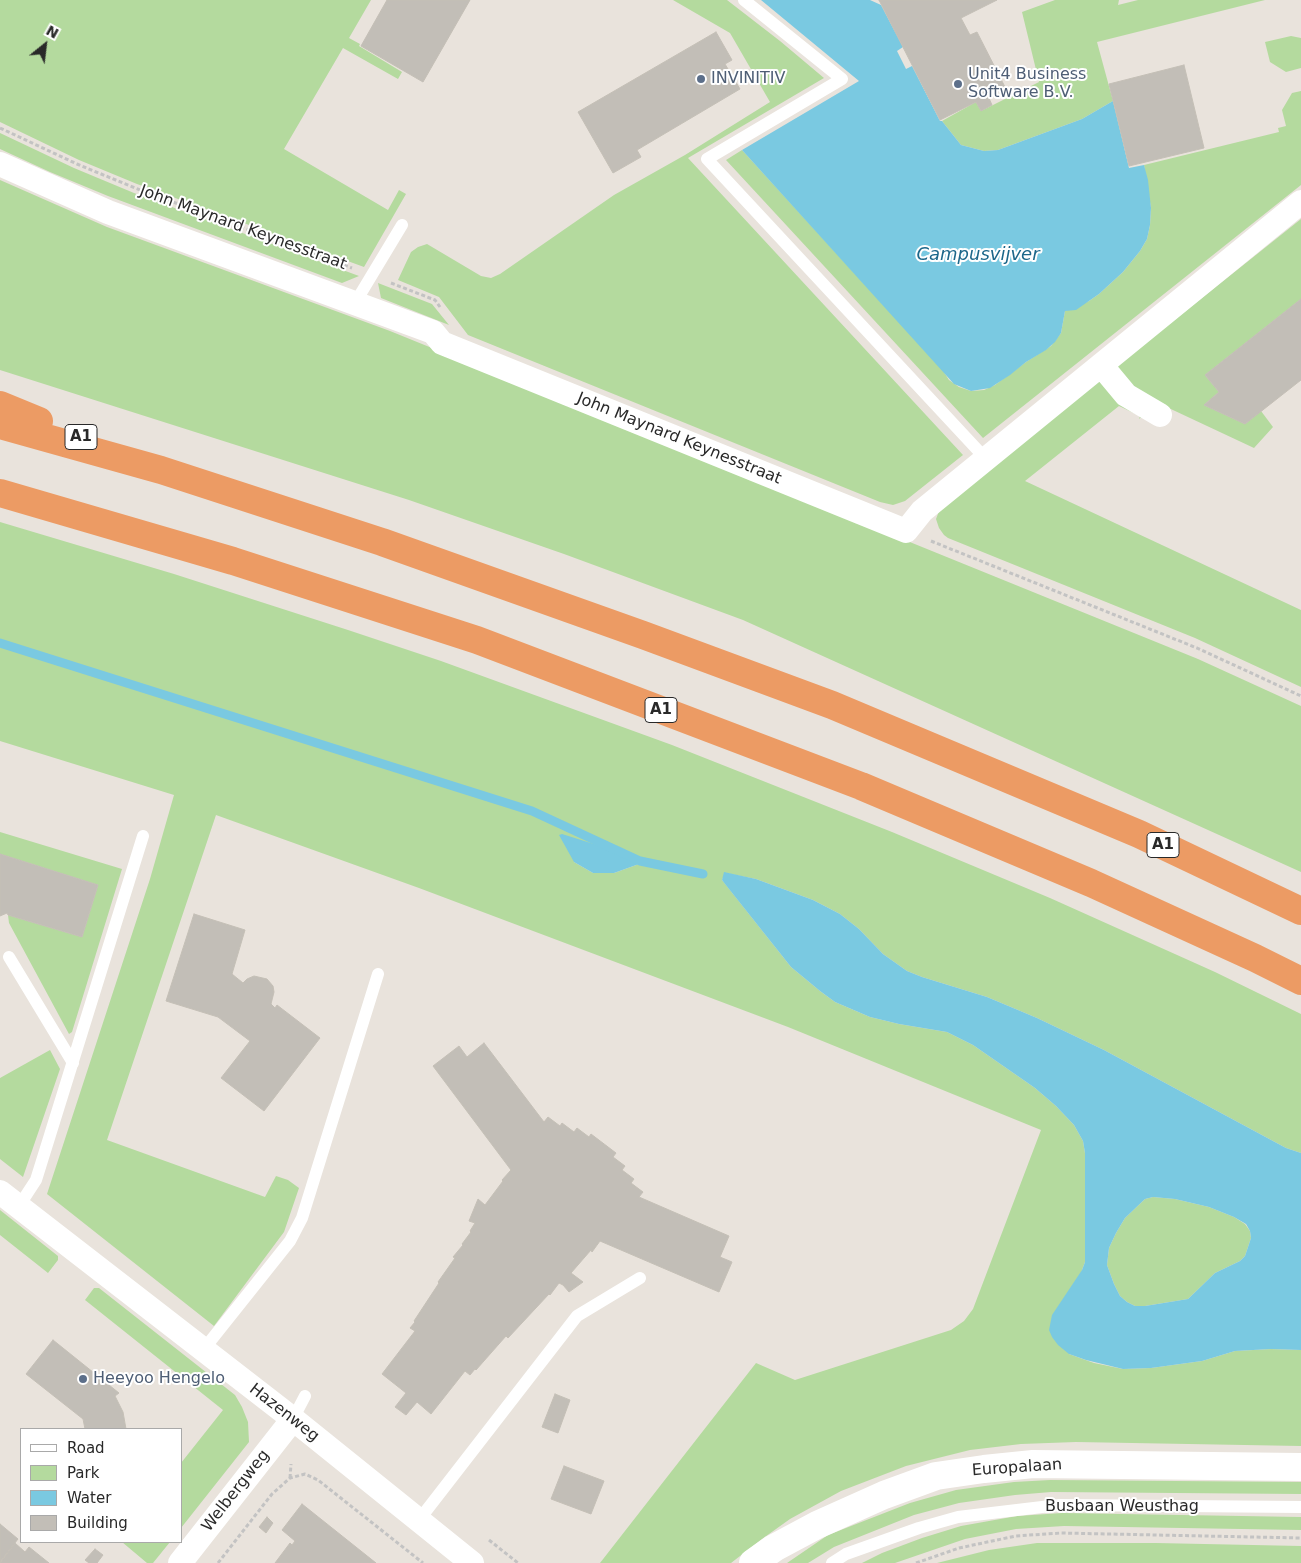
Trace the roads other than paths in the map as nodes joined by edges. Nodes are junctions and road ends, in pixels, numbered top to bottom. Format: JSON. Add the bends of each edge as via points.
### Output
{"nodes":[{"id":1,"x":744,"y":0,"type":"edge"},
{"id":2,"x":0,"y":164,"type":"edge"},
{"id":3,"x":1301,"y":202,"type":"edge"},
{"id":4,"x":402,"y":225,"type":"dead end"},
{"id":5,"x":355,"y":303,"type":"junction"},
{"id":6,"x":1101,"y":366,"type":"junction"},
{"id":7,"x":0,"y":405,"type":"edge"},
{"id":8,"x":1160,"y":416,"type":"dead end"},
{"id":9,"x":0,"y":425,"type":"edge"},
{"id":10,"x":986,"y":459,"type":"junction"},
{"id":11,"x":161,"y":470,"type":"junction"},
{"id":12,"x":0,"y":493,"type":"edge"},
{"id":13,"x":143,"y":836,"type":"dead end"},
{"id":14,"x":1301,"y":911,"type":"edge"},
{"id":15,"x":9,"y":957,"type":"dead end"},
{"id":16,"x":378,"y":974,"type":"dead end"},
{"id":17,"x":1301,"y":981,"type":"edge"},
{"id":18,"x":73,"y":1063,"type":"junction"},
{"id":19,"x":0,"y":1192,"type":"edge"},
{"id":20,"x":19,"y":1206,"type":"junction"},
{"id":21,"x":640,"y":1278,"type":"dead end"},
{"id":22,"x":204,"y":1349,"type":"junction"},
{"id":23,"x":305,"y":1396,"type":"dead end"},
{"id":24,"x":293,"y":1419,"type":"junction"},
{"id":25,"x":1301,"y":1467,"type":"edge"},
{"id":26,"x":1301,"y":1507,"type":"edge"},
{"id":27,"x":419,"y":1520,"type":"junction"},
{"id":28,"x":180,"y":1563,"type":"edge"},
{"id":29,"x":472,"y":1563,"type":"edge"},
{"id":30,"x":753,"y":1563,"type":"edge"},
{"id":31,"x":832,"y":1563,"type":"edge"}],
"edges":[{"from":1,"to":10,"type":"lane","via":[[842,79],[707,159]]},
{"from":2,"to":5,"type":"street","name":"John Maynard Keynesstraat","via":[[108,212]]},
{"from":3,"to":6,"type":"street"},
{"from":4,"to":5,"type":"lane"},
{"from":5,"to":10,"type":"street","name":"John Maynard Keynesstraat","via":[[433,332],[442,344],[906,531],[922,511]]},
{"from":6,"to":8,"type":"street","via":[[1126,395]]},
{"from":6,"to":10,"type":"street"},
{"from":7,"to":11,"type":"highway","number":"A1"},
{"from":9,"to":11,"type":"highway","number":"A1"},
{"from":11,"to":14,"type":"highway","number":"A1","via":[[382,542],[832,705],[1139,834]]},
{"from":12,"to":17,"type":"highway","number":"A1","via":[[233,561],[477,640],[861,786],[1091,883]]},
{"from":13,"to":18,"type":"lane"},
{"from":15,"to":18,"type":"lane"},
{"from":16,"to":22,"type":"lane","via":[[302,1218],[290,1241]]},
{"from":18,"to":20,"type":"lane","via":[[36,1180]]},
{"from":19,"to":20,"type":"street","name":"Hazenweg"},
{"from":20,"to":22,"type":"street","name":"Hazenweg"},
{"from":21,"to":27,"type":"lane","via":[[578,1316]]},
{"from":22,"to":24,"type":"street","name":"Hazenweg"},
{"from":23,"to":24,"type":"lane"},
{"from":24,"to":27,"type":"street","name":"Hazenweg"},
{"from":24,"to":28,"type":"street","name":"Welbergweg"},
{"from":25,"to":30,"type":"street","name":"Europalaan","via":[[1033,1464],[936,1476],[817,1525]]},
{"from":26,"to":31,"type":"lane","name":"Busbaan Weusthag","via":[[1059,1505],[958,1517],[846,1554]]},
{"from":27,"to":29,"type":"street","name":"Hazenweg"}]}
